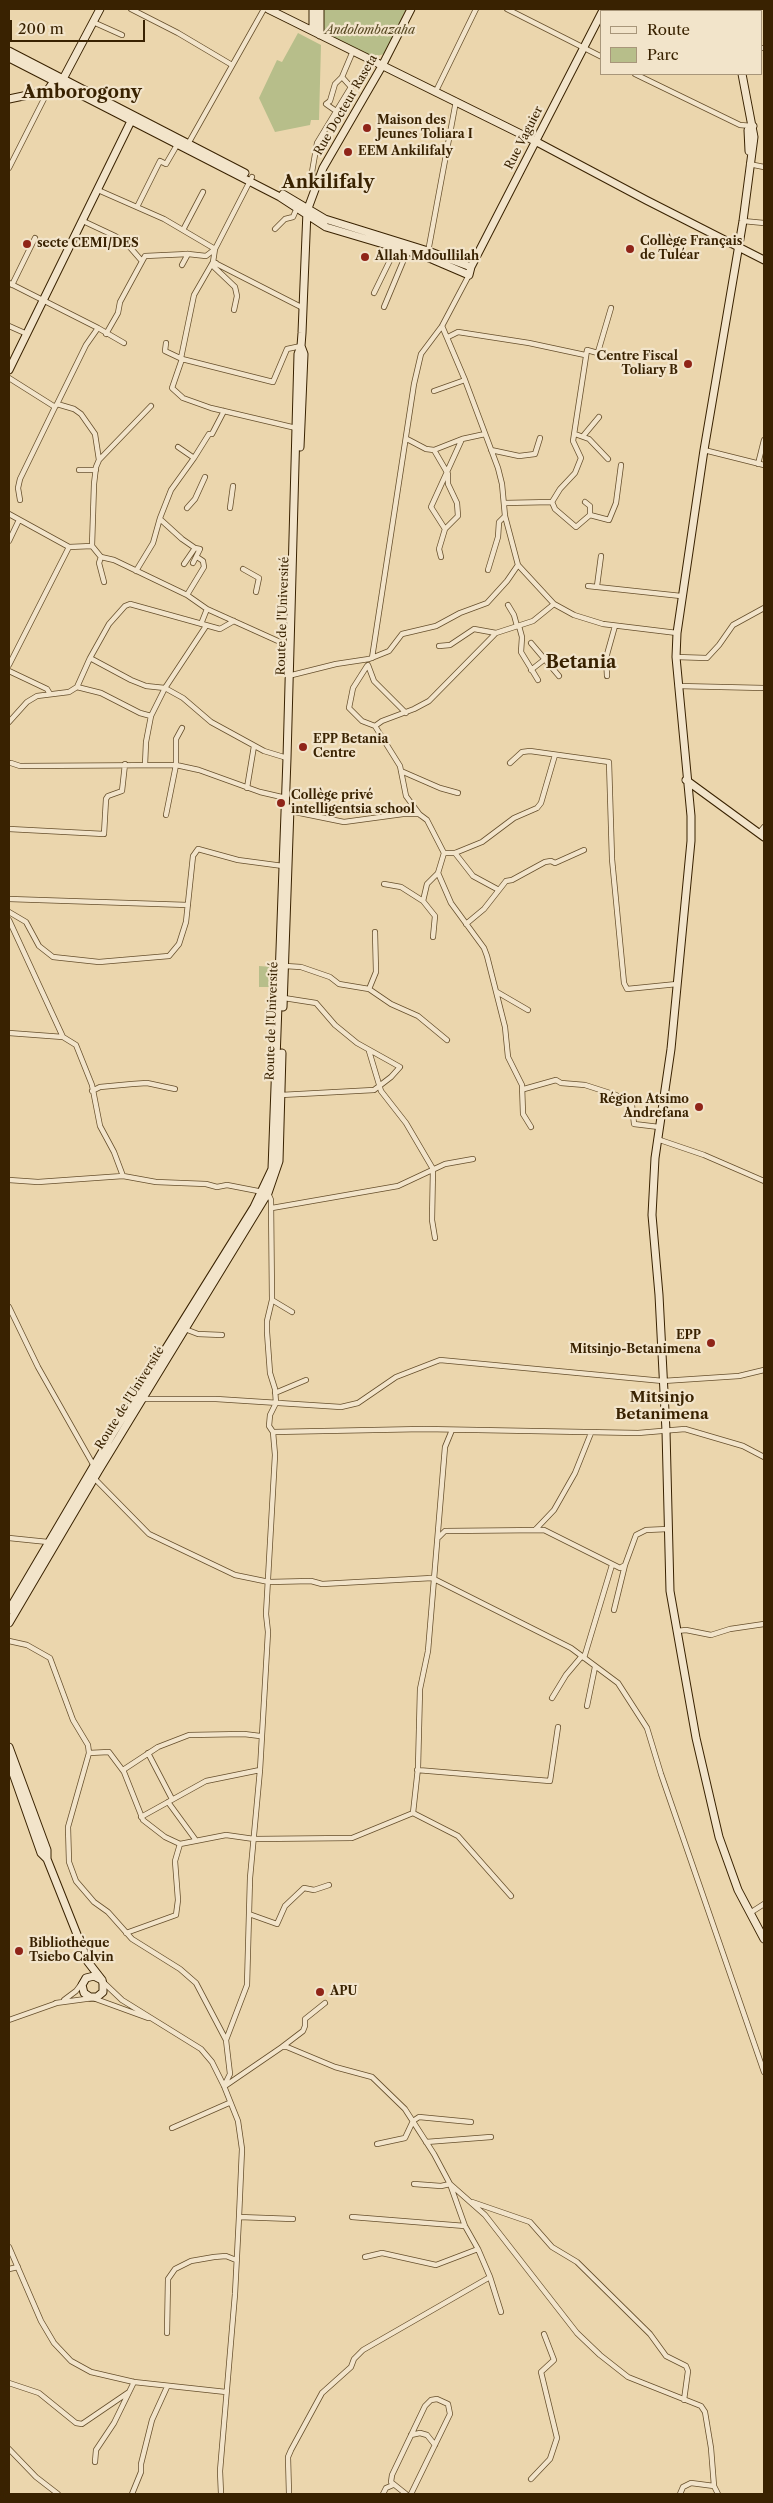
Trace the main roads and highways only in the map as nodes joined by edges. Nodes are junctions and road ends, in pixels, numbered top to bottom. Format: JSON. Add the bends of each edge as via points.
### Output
{"nodes":[{"id":1,"x":100,"y":9,"type":"edge"},
{"id":2,"x":268,"y":9,"type":"edge"},
{"id":3,"x":313,"y":9,"type":"edge"},
{"id":4,"x":320,"y":9,"type":"edge"},
{"id":5,"x":411,"y":9,"type":"edge"},
{"id":6,"x":600,"y":15,"type":"edge"},
{"id":7,"x":313,"y":31,"type":"junction"},
{"id":8,"x":320,"y":35,"type":"junction"},
{"id":9,"x":9,"y":51,"type":"edge"},
{"id":10,"x":9,"y":58,"type":"edge"},
{"id":11,"x":382,"y":66,"type":"junction"},
{"id":12,"x":742,"y":75,"type":"edge"},
{"id":13,"x":63,"y":79,"type":"junction"},
{"id":14,"x":54,"y":81,"type":"junction"},
{"id":15,"x":9,"y":98,"type":"edge"},
{"id":16,"x":132,"y":118,"type":"junction"},
{"id":17,"x":535,"y":141,"type":"junction"},
{"id":18,"x":251,"y":179,"type":"junction"},
{"id":19,"x":308,"y":207,"type":"junction"},
{"id":20,"x":307,"y":216,"type":"junction"},
{"id":21,"x":739,"y":246,"type":"junction"},
{"id":22,"x":428,"y":254,"type":"junction"},
{"id":23,"x":764,"y":260,"type":"edge"},
{"id":24,"x":301,"y":346,"type":"junction"},
{"id":25,"x":9,"y":370,"type":"edge"},
{"id":26,"x":686,"y":780,"type":"junction"},
{"id":27,"x":762,"y":835,"type":"edge"},
{"id":28,"x":265,"y":1192,"type":"junction"},
{"id":29,"x":241,"y":1231,"type":"junction"},
{"id":30,"x":9,"y":1610,"type":"edge"},
{"id":31,"x":9,"y":1623,"type":"edge"},
{"id":32,"x":9,"y":1747,"type":"edge"},
{"id":33,"x":9,"y":1762,"type":"edge"},
{"id":34,"x":47,"y":1859,"type":"junction"},
{"id":35,"x":764,"y":1940,"type":"edge"},
{"id":36,"x":88,"y":1962,"type":"junction"},
{"id":37,"x":102,"y":1980,"type":"junction"},
{"id":38,"x":83,"y":1982,"type":"junction"}],
"edges":[{"from":1,"to":13,"type":"main road"},
{"from":2,"to":7,"type":"main road"},
{"from":3,"to":7,"type":"main road"},
{"from":4,"to":8,"type":"main road"},
{"from":5,"to":11,"type":"main road","name":"Rue Docteur Raseta"},
{"from":6,"to":17,"type":"main road","name":"Rue Vaguier"},
{"from":7,"to":8,"type":"main road"},
{"from":8,"to":11,"type":"main road"},
{"from":9,"to":13,"type":"main road"},
{"from":10,"to":14,"type":"main road"},
{"from":11,"to":17,"type":"main road"},
{"from":11,"to":19,"type":"main road","name":"Rue Docteur Raseta","via":[[323,168]]},
{"from":12,"to":21,"type":"main road","via":[[754,136]]},
{"from":13,"to":14,"type":"main road"},
{"from":13,"to":16,"type":"main road"},
{"from":14,"to":15,"type":"main road","via":[[46,90]]},
{"from":14,"to":16,"type":"main road"},
{"from":16,"to":18,"type":"main road"},
{"from":16,"to":18,"type":"main road","via":[[177,145]]},
{"from":16,"to":25,"type":"main road"},
{"from":17,"to":21,"type":"main road"},
{"from":17,"to":22,"type":"main road","name":"Rue Vaguier","via":[[470,271]]},
{"from":18,"to":19,"type":"main road"},
{"from":18,"to":20,"type":"main road"},
{"from":19,"to":20,"type":"main road","name":"Rue Docteur Raseta"},
{"from":19,"to":22,"type":"main road","via":[[325,219]]},
{"from":20,"to":22,"type":"main road","via":[[326,227],[407,252]]},
{"from":20,"to":24,"type":"main road","name":"Route de l'Université"},
{"from":21,"to":23,"type":"main road"},
{"from":21,"to":26,"type":"main road","via":[[677,633]]},
{"from":24,"to":28,"type":"main road","name":"Route de l'Université","via":[[298,354],[274,1161]]},
{"from":24,"to":28,"type":"main road","name":"Route de l'Université","via":[[304,354],[279,1161]]},
{"from":26,"to":27,"type":"main road"},
{"from":26,"to":35,"type":"main road","via":[[691,841],[671,1048],[657,1139],[652,1216],[666,1432],[670,1591],[718,1837],[738,1890]]},
{"from":28,"to":29,"type":"main road","name":"Route de l'Université"},
{"from":29,"to":30,"type":"main road","name":"Route de l'Université"},
{"from":29,"to":31,"type":"main road","name":"Route de l'Université"},
{"from":32,"to":34,"type":"main road","via":[[47,1850]]},
{"from":33,"to":34,"type":"main road","via":[[41,1853]]},
{"from":34,"to":36,"type":"main road"},
{"from":36,"to":37,"type":"main road"},
{"from":36,"to":38,"type":"main road"},
{"from":37,"to":38,"type":"main road","via":[[90,1976]]},
{"from":37,"to":38,"type":"main road","via":[[103,1992],[93,1998],[84,1993]]}]}
